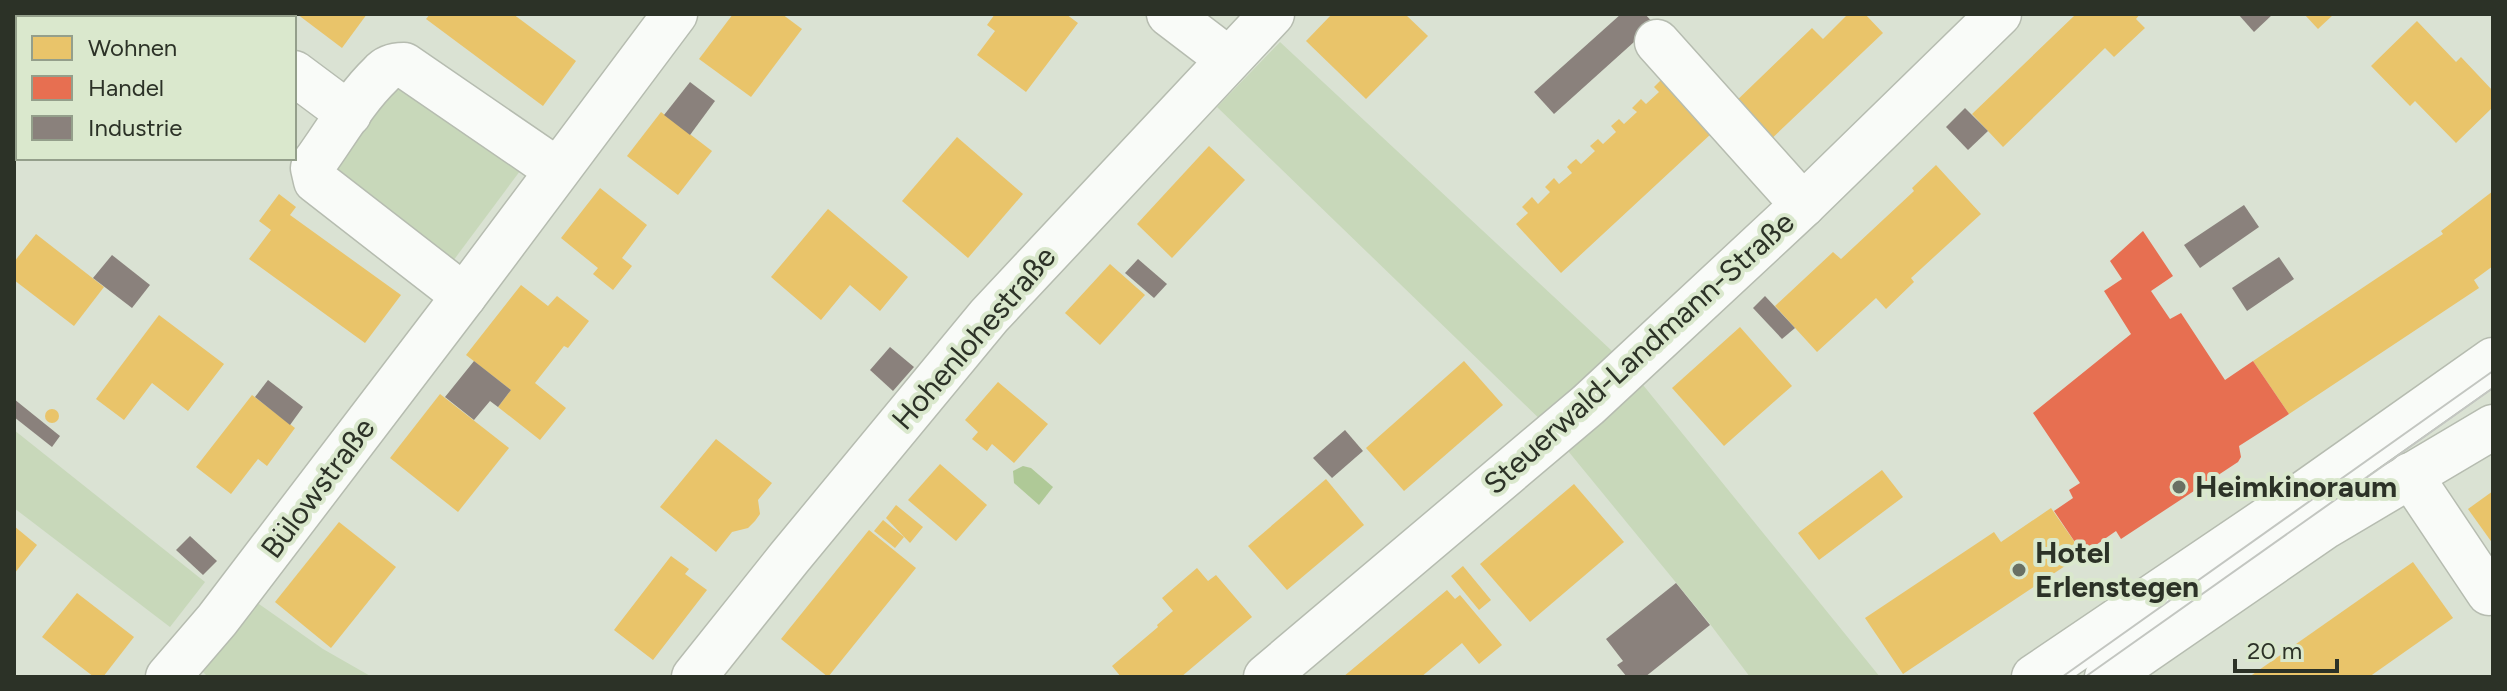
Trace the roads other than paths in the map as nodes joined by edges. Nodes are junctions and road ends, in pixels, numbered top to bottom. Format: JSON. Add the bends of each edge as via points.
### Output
{"nodes":[{"id":1,"x":675,"y":14,"type":"edge"},
{"id":2,"x":1169,"y":14,"type":"edge"},
{"id":3,"x":1272,"y":14,"type":"edge"},
{"id":4,"x":1999,"y":14,"type":"edge"},
{"id":5,"x":1657,"y":42,"type":"dead end"},
{"id":6,"x":1228,"y":59,"type":"junction"},
{"id":7,"x":296,"y":74,"type":"edge"},
{"id":8,"x":349,"y":114,"type":"junction"},
{"id":9,"x":557,"y":170,"type":"junction"},
{"id":10,"x":1803,"y":205,"type":"junction"},
{"id":11,"x":464,"y":296,"type":"junction"},
{"id":12,"x":2493,"y":360,"type":"edge"},
{"id":13,"x":2493,"y":427,"type":"edge"},
{"id":14,"x":2410,"y":475,"type":"junction"},
{"id":15,"x":2489,"y":593,"type":"dead end"},
{"id":16,"x":168,"y":677,"type":"edge"},
{"id":17,"x":694,"y":677,"type":"edge"},
{"id":18,"x":1266,"y":677,"type":"edge"},
{"id":19,"x":2034,"y":677,"type":"edge"},
{"id":20,"x":2107,"y":677,"type":"edge"}],
"edges":[{"from":1,"to":9,"type":"street","name":"Bülowstraße"},
{"from":2,"to":6,"type":"street"},
{"from":3,"to":6,"type":"street","name":"Hohenlohestraße"},
{"from":4,"to":10,"type":"street","name":"Steuerwald-Landmann-Straße"},
{"from":5,"to":10,"type":"street"},
{"from":6,"to":17,"type":"street","name":"Hohenlohestraße","via":[[989,316]]},
{"from":7,"to":8,"type":"street"},
{"from":8,"to":9,"type":"street","via":[[382,72],[404,65]]},
{"from":8,"to":11,"type":"street","via":[[315,162],[316,181]]},
{"from":9,"to":11,"type":"street","name":"Bülowstraße"},
{"from":10,"to":18,"type":"street","name":"Steuerwald-Landmann-Straße","via":[[1588,405]]},
{"from":11,"to":16,"type":"street","name":"Bülowstraße"},
{"from":12,"to":19,"type":"street"},
{"from":13,"to":14,"type":"street"},
{"from":14,"to":15,"type":"street"},
{"from":14,"to":20,"type":"street","via":[[2286,552]]}]}
